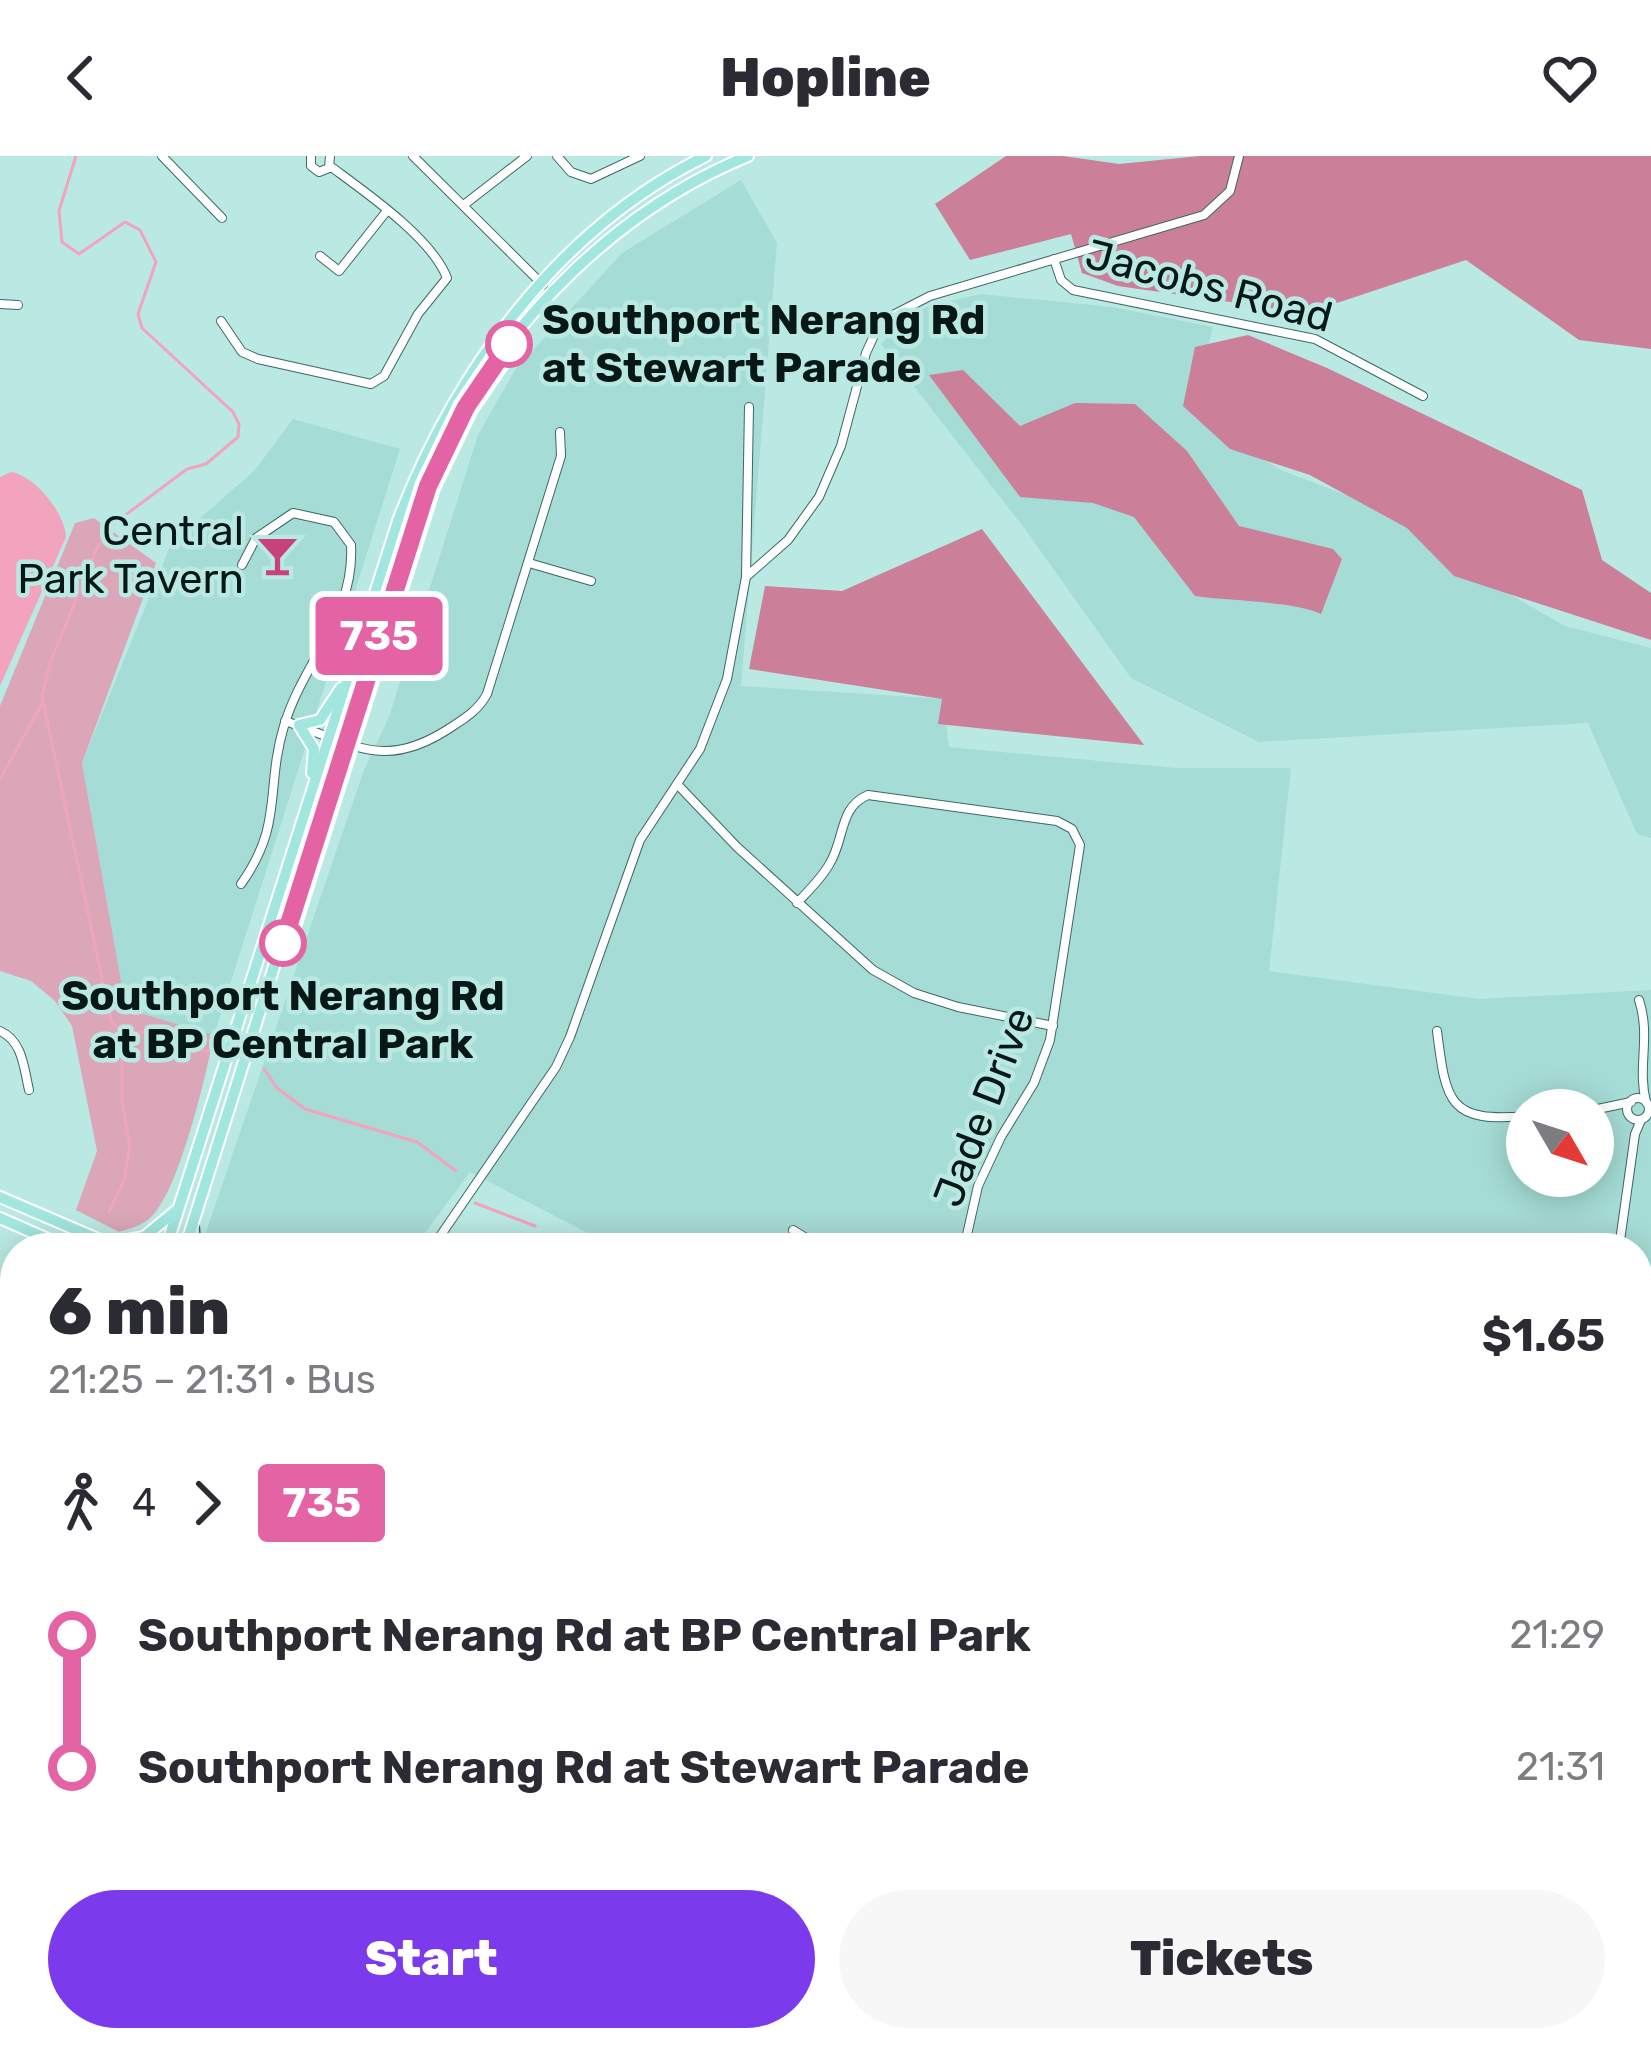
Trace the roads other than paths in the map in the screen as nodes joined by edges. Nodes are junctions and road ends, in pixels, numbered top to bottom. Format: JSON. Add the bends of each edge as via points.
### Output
{"nodes":[{"id":1,"x":162,"y":156,"type":"edge"},
{"id":2,"x":311,"y":156,"type":"edge"},
{"id":3,"x":413,"y":156,"type":"edge"},
{"id":4,"x":526,"y":156,"type":"edge"},
{"id":5,"x":557,"y":156,"type":"edge"},
{"id":6,"x":640,"y":156,"type":"edge"},
{"id":7,"x":706,"y":156,"type":"edge"},
{"id":8,"x":748,"y":156,"type":"edge"},
{"id":9,"x":1239,"y":156,"type":"edge"},
{"id":10,"x":330,"y":161,"type":"edge"},
{"id":11,"x":465,"y":204,"type":"junction"},
{"id":12,"x":386,"y":212,"type":"junction"},
{"id":13,"x":222,"y":218,"type":"dead end"},
{"id":14,"x":320,"y":256,"type":"dead end"},
{"id":15,"x":1054,"y":260,"type":"junction"},
{"id":16,"x":541,"y":283,"type":"junction"},
{"id":17,"x":554,"y":293,"type":"junction"},
{"id":18,"x":0,"y":304,"type":"edge"},
{"id":19,"x":18,"y":305,"type":"dead end"},
{"id":20,"x":221,"y":321,"type":"dead end"},
{"id":21,"x":1423,"y":396,"type":"dead end"},
{"id":22,"x":749,"y":407,"type":"dead end"},
{"id":23,"x":560,"y":432,"type":"dead end"},
{"id":24,"x":529,"y":562,"type":"junction"},
{"id":25,"x":242,"y":565,"type":"dead end"},
{"id":26,"x":746,"y":577,"type":"junction"},
{"id":27,"x":591,"y":581,"type":"dead end"},
{"id":28,"x":348,"y":679,"type":"junction"},
{"id":29,"x":285,"y":721,"type":"junction"},
{"id":30,"x":298,"y":725,"type":"junction"},
{"id":31,"x":330,"y":736,"type":"junction"},
{"id":32,"x":345,"y":741,"type":"junction"},
{"id":33,"x":677,"y":784,"type":"junction"},
{"id":34,"x":313,"y":788,"type":"junction"},
{"id":35,"x":241,"y":884,"type":"dead end"},
{"id":36,"x":797,"y":903,"type":"junction"},
{"id":37,"x":1639,"y":1000,"type":"dead end"},
{"id":38,"x":1053,"y":1025,"type":"junction"},
{"id":39,"x":0,"y":1031,"type":"edge"},
{"id":40,"x":1437,"y":1031,"type":"dead end"},
{"id":41,"x":1642,"y":1085,"type":"junction"},
{"id":42,"x":29,"y":1090,"type":"dead end"},
{"id":43,"x":1632,"y":1101,"type":"junction"},
{"id":44,"x":1649,"y":1104,"type":"edge"},
{"id":45,"x":1614,"y":1108,"type":"edge"},
{"id":46,"x":1506,"y":1117,"type":"edge"},
{"id":47,"x":1640,"y":1117,"type":"edge"},
{"id":48,"x":0,"y":1197,"type":"edge"},
{"id":49,"x":178,"y":1209,"type":"junction"},
{"id":50,"x":0,"y":1218,"type":"edge"},
{"id":51,"x":194,"y":1220,"type":"junction"},
{"id":52,"x":793,"y":1229,"type":"dead end"},
{"id":53,"x":34,"y":1233,"type":"edge"},
{"id":54,"x":86,"y":1233,"type":"edge"},
{"id":55,"x":149,"y":1233,"type":"edge"},
{"id":56,"x":171,"y":1233,"type":"edge"},
{"id":57,"x":190,"y":1233,"type":"edge"},
{"id":58,"x":195,"y":1233,"type":"edge"},
{"id":59,"x":442,"y":1233,"type":"edge"},
{"id":60,"x":799,"y":1233,"type":"edge"},
{"id":61,"x":967,"y":1233,"type":"edge"},
{"id":62,"x":1621,"y":1233,"type":"edge"}],
"edges":[{"from":1,"to":13,"type":"street"},
{"from":2,"to":10,"type":"street","via":[[316,171]]},
{"from":3,"to":11,"type":"street"},
{"from":4,"to":11,"type":"street"},
{"from":5,"to":6,"type":"street","via":[[591,179]]},
{"from":7,"to":16,"type":"main road","via":[[607,221]]},
{"from":8,"to":17,"type":"main road","via":[[644,212]]},
{"from":9,"to":15,"type":"street","via":[[1230,191],[1204,215]]},
{"from":10,"to":12,"type":"street"},
{"from":11,"to":16,"type":"street"},
{"from":12,"to":14,"type":"street","via":[[339,271]]},
{"from":12,"to":20,"type":"street","via":[[425,244],[447,278],[385,376],[371,384],[258,359],[242,352]]},
{"from":15,"to":21,"type":"street","name":"Jacobs Road","via":[[1072,290],[1315,339]]},
{"from":15,"to":26,"type":"street","via":[[930,296],[876,331],[832,472],[808,516]]},
{"from":16,"to":17,"type":"street"},
{"from":16,"to":28,"type":"main road","via":[[477,364],[424,458]]},
{"from":17,"to":32,"type":"main road","via":[[490,368],[436,464]]},
{"from":18,"to":19,"type":"street"},
{"from":22,"to":26,"type":"street"},
{"from":23,"to":24,"type":"street","via":[[561,456]]},
{"from":24,"to":27,"type":"street"},
{"from":24,"to":32,"type":"street","via":[[487,694],[474,712],[400,753]]},
{"from":25,"to":29,"type":"street","via":[[254,540],[293,513],[334,522],[351,545],[334,627]]},
{"from":26,"to":33,"type":"street","via":[[718,709]]},
{"from":28,"to":30,"type":"main road","via":[[324,717]]},
{"from":28,"to":31,"type":"main road"},
{"from":29,"to":30,"type":"street"},
{"from":29,"to":35,"type":"street","via":[[270,826]]},
{"from":30,"to":31,"type":"street"},
{"from":30,"to":34,"type":"main road","via":[[314,749]]},
{"from":31,"to":32,"type":"street"},
{"from":31,"to":34,"type":"main road"},
{"from":32,"to":51,"type":"main road"},
{"from":33,"to":36,"type":"street"},
{"from":33,"to":59,"type":"street","via":[[628,869],[556,1067]]},
{"from":34,"to":49,"type":"main road"},
{"from":36,"to":38,"type":"street","via":[[873,970],[914,993]]},
{"from":36,"to":38,"type":"street","name":"Jade Drive","via":[[833,859],[847,810],[868,795],[1058,821],[1080,845]]},
{"from":37,"to":41,"type":"street","via":[[1647,1024]]},
{"from":38,"to":61,"type":"street","name":"Jade Drive","via":[[1034,1083],[978,1186]]},
{"from":39,"to":42,"type":"street","via":[[19,1048]]},
{"from":40,"to":46,"type":"street","via":[[1446,1088],[1460,1107]]},
{"from":41,"to":43,"type":"street"},
{"from":41,"to":44,"type":"street"},
{"from":43,"to":44,"type":"street"},
{"from":43,"to":45,"type":"street"},
{"from":43,"to":47,"type":"street"},
{"from":44,"to":47,"type":"street"},
{"from":47,"to":62,"type":"street"},
{"from":48,"to":54,"type":"main road"},
{"from":49,"to":55,"type":"main road"},
{"from":49,"to":56,"type":"main road"},
{"from":50,"to":53,"type":"main road"},
{"from":51,"to":57,"type":"main road"},
{"from":51,"to":58,"type":"main road"},
{"from":52,"to":60,"type":"street"}]}
